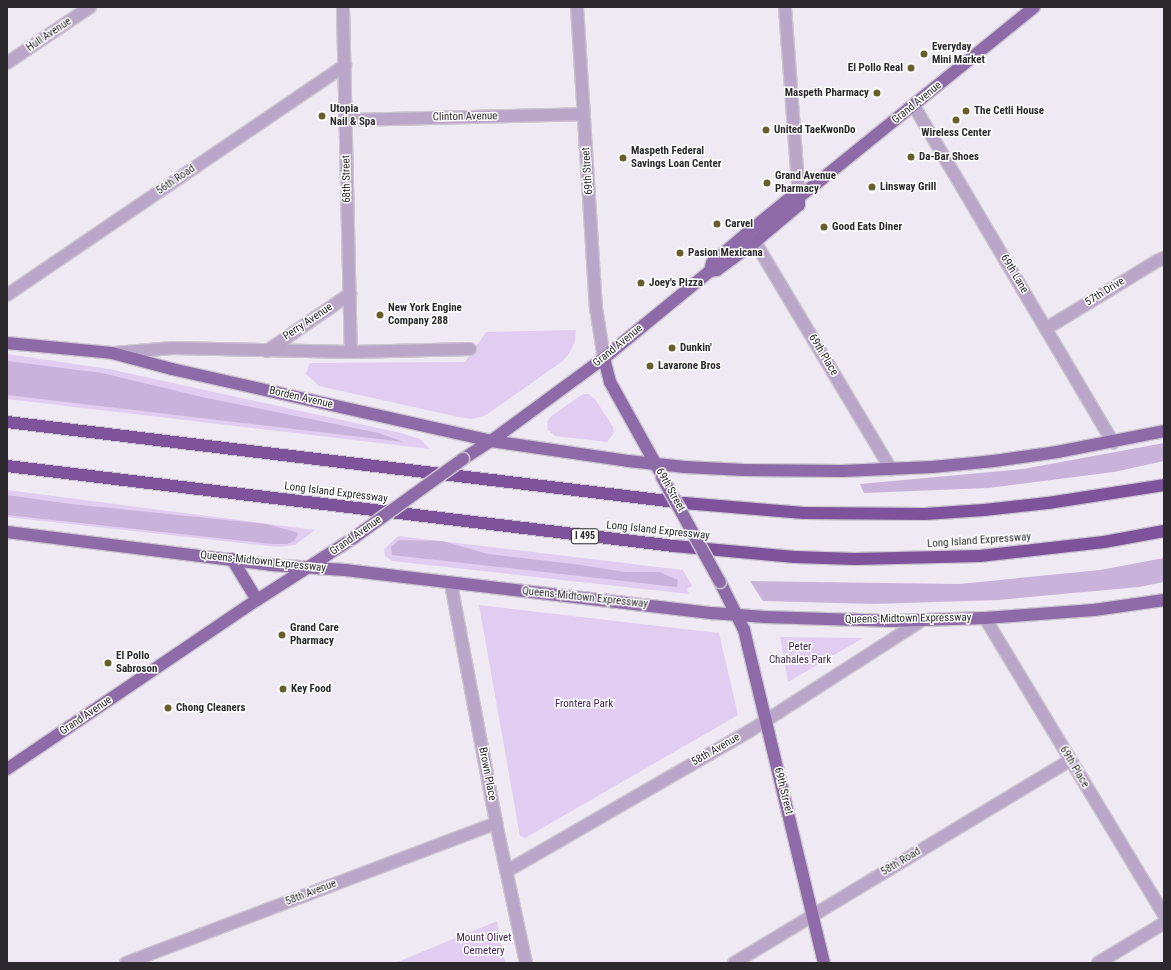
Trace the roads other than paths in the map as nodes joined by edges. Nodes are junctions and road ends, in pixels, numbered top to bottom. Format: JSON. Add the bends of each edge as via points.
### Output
{"nodes":[{"id":1,"x":90,"y":7,"type":"edge"},
{"id":2,"x":343,"y":7,"type":"edge"},
{"id":3,"x":577,"y":7,"type":"edge"},
{"id":4,"x":785,"y":7,"type":"edge"},
{"id":5,"x":1034,"y":7,"type":"edge"},
{"id":6,"x":7,"y":63,"type":"edge"},
{"id":7,"x":345,"y":65,"type":"junction"},
{"id":8,"x":914,"y":106,"type":"junction"},
{"id":9,"x":584,"y":114,"type":"junction"},
{"id":10,"x":346,"y":120,"type":"junction"},
{"id":11,"x":798,"y":197,"type":"junction"},
{"id":12,"x":755,"y":242,"type":"junction"},
{"id":13,"x":1164,"y":258,"type":"edge"},
{"id":14,"x":710,"y":271,"type":"junction"},
{"id":15,"x":350,"y":294,"type":"junction"},
{"id":16,"x":7,"y":295,"type":"edge"},
{"id":17,"x":1046,"y":328,"type":"junction"},
{"id":18,"x":7,"y":343,"type":"edge"},
{"id":19,"x":470,"y":349,"type":"dead end"},
{"id":20,"x":267,"y":351,"type":"junction"},
{"id":21,"x":351,"y":352,"type":"junction"},
{"id":22,"x":112,"y":353,"type":"junction"},
{"id":23,"x":604,"y":358,"type":"junction"},
{"id":24,"x":7,"y":422,"type":"edge"},
{"id":25,"x":1164,"y":431,"type":"edge"},
{"id":26,"x":491,"y":441,"type":"junction"},
{"id":27,"x":1113,"y":442,"type":"junction"},
{"id":28,"x":656,"y":464,"type":"junction"},
{"id":29,"x":7,"y":466,"type":"edge"},
{"id":30,"x":891,"y":470,"type":"junction"},
{"id":31,"x":1164,"y":485,"type":"edge"},
{"id":32,"x":1164,"y":531,"type":"edge"},
{"id":33,"x":7,"y":532,"type":"edge"},
{"id":34,"x":232,"y":559,"type":"junction"},
{"id":35,"x":310,"y":568,"type":"junction"},
{"id":36,"x":452,"y":584,"type":"junction"},
{"id":37,"x":257,"y":600,"type":"junction"},
{"id":38,"x":1164,"y":600,"type":"edge"},
{"id":39,"x":737,"y":614,"type":"junction"},
{"id":40,"x":985,"y":618,"type":"junction"},
{"id":41,"x":921,"y":621,"type":"junction"},
{"id":42,"x":766,"y":720,"type":"junction"},
{"id":43,"x":1070,"y":761,"type":"junction"},
{"id":44,"x":7,"y":769,"type":"edge"},
{"id":45,"x":496,"y":823,"type":"junction"},
{"id":46,"x":507,"y":871,"type":"junction"},
{"id":47,"x":813,"y":915,"type":"junction"},
{"id":48,"x":1164,"y":915,"type":"edge"},
{"id":49,"x":1164,"y":923,"type":"edge"},
{"id":50,"x":126,"y":963,"type":"edge"},
{"id":51,"x":526,"y":963,"type":"edge"},
{"id":52,"x":734,"y":963,"type":"edge"},
{"id":53,"x":824,"y":963,"type":"edge"},
{"id":54,"x":1098,"y":963,"type":"edge"}],
"edges":[{"from":1,"to":6,"type":"street","name":"Hull Avenue"},
{"from":2,"to":7,"type":"street","name":"68th Street"},
{"from":3,"to":9,"type":"street","name":"69th Street"},
{"from":4,"to":11,"type":"street"},
{"from":5,"to":8,"type":"main road","name":"Grand Avenue"},
{"from":7,"to":10,"type":"street","name":"68th Street"},
{"from":7,"to":16,"type":"street","name":"56th Road"},
{"from":8,"to":11,"type":"main road","name":"Grand Avenue"},
{"from":8,"to":17,"type":"street","name":"69th Lane"},
{"from":9,"to":10,"type":"street","name":"Clinton Avenue"},
{"from":9,"to":23,"type":"street","name":"69th Street","via":[[596,308]]},
{"from":10,"to":15,"type":"street","name":"68th Street"},
{"from":11,"to":12,"type":"main road","name":"Grand Avenue","via":[[799,205]]},
{"from":11,"to":14,"type":"main road","name":"Grand Avenue","via":[[790,198],[717,258],[712,263]]},
{"from":12,"to":14,"type":"main road","name":"Grand Avenue","via":[[717,270]]},
{"from":12,"to":30,"type":"street","name":"69th Place"},
{"from":13,"to":17,"type":"street","name":"57th Drive"},
{"from":14,"to":23,"type":"main road","name":"Grand Avenue"},
{"from":15,"to":20,"type":"street","name":"Perry Avenue"},
{"from":15,"to":21,"type":"street","name":"68th Street"},
{"from":17,"to":27,"type":"street","name":"69th Lane"},
{"from":18,"to":22,"type":"main road","name":"Borden Avenue"},
{"from":19,"to":21,"type":"street","name":"Borden Avenue"},
{"from":20,"to":21,"type":"street","name":"Borden Avenue"},
{"from":20,"to":22,"type":"street","name":"Borden Avenue","via":[[173,348]]},
{"from":22,"to":26,"type":"main road","name":"Borden Avenue","via":[[172,369]]},
{"from":23,"to":26,"type":"main road","name":"Grand Avenue"},
{"from":23,"to":28,"type":"main road","name":"69th Street","via":[[610,382]]},
{"from":24,"to":31,"type":"highway","via":[[684,503],[804,513],[925,514],[984,510],[1085,498]]},
{"from":25,"to":27,"type":"main road"},
{"from":26,"to":28,"type":"main road"},
{"from":26,"to":35,"type":"main road","name":"Grand Avenue","bridge":true},
{"from":27,"to":30,"type":"main road","via":[[994,461]]},
{"from":28,"to":30,"type":"main road","via":[[744,470]]},
{"from":28,"to":39,"type":"main road","name":"69th Street","bridge":true},
{"from":29,"to":32,"type":"highway","name":"Long Island Expressway","number":"I 495","via":[[674,546],[795,557],[855,559],[980,556],[1104,542]]},
{"from":33,"to":34,"type":"main road","name":"Queens-Midtown Expressway"},
{"from":34,"to":35,"type":"main road","name":"Queens-Midtown Expressway"},
{"from":34,"to":37,"type":"main road"},
{"from":35,"to":36,"type":"main road","name":"Queens-Midtown Expressway"},
{"from":35,"to":37,"type":"main road","name":"Grand Avenue"},
{"from":36,"to":39,"type":"main road","name":"Queens-Midtown Expressway"},
{"from":36,"to":45,"type":"street","name":"Brown Place"},
{"from":37,"to":44,"type":"main road","name":"Grand Avenue"},
{"from":38,"to":40,"type":"main road","name":"Queens-Midtown Expressway","via":[[1087,610]]},
{"from":39,"to":41,"type":"main road","name":"Queens-Midtown Expressway","via":[[832,620]]},
{"from":39,"to":42,"type":"main road","name":"69th Street","via":[[744,630]]},
{"from":40,"to":41,"type":"main road","name":"Queens-Midtown Expressway"},
{"from":40,"to":43,"type":"street","name":"69th Place"},
{"from":41,"to":42,"type":"street","name":"58th Avenue"},
{"from":42,"to":46,"type":"street","name":"58th Avenue"},
{"from":42,"to":47,"type":"main road","name":"69th Street"},
{"from":43,"to":47,"type":"street","name":"58th Road"},
{"from":43,"to":48,"type":"street","name":"69th Place"},
{"from":45,"to":46,"type":"street","name":"Brown Place"},
{"from":45,"to":50,"type":"street","name":"58th Avenue"},
{"from":46,"to":51,"type":"street","name":"Brown Place"},
{"from":47,"to":52,"type":"street","name":"58th Road"},
{"from":47,"to":53,"type":"main road","name":"69th Street"},
{"from":49,"to":54,"type":"street"}]}
